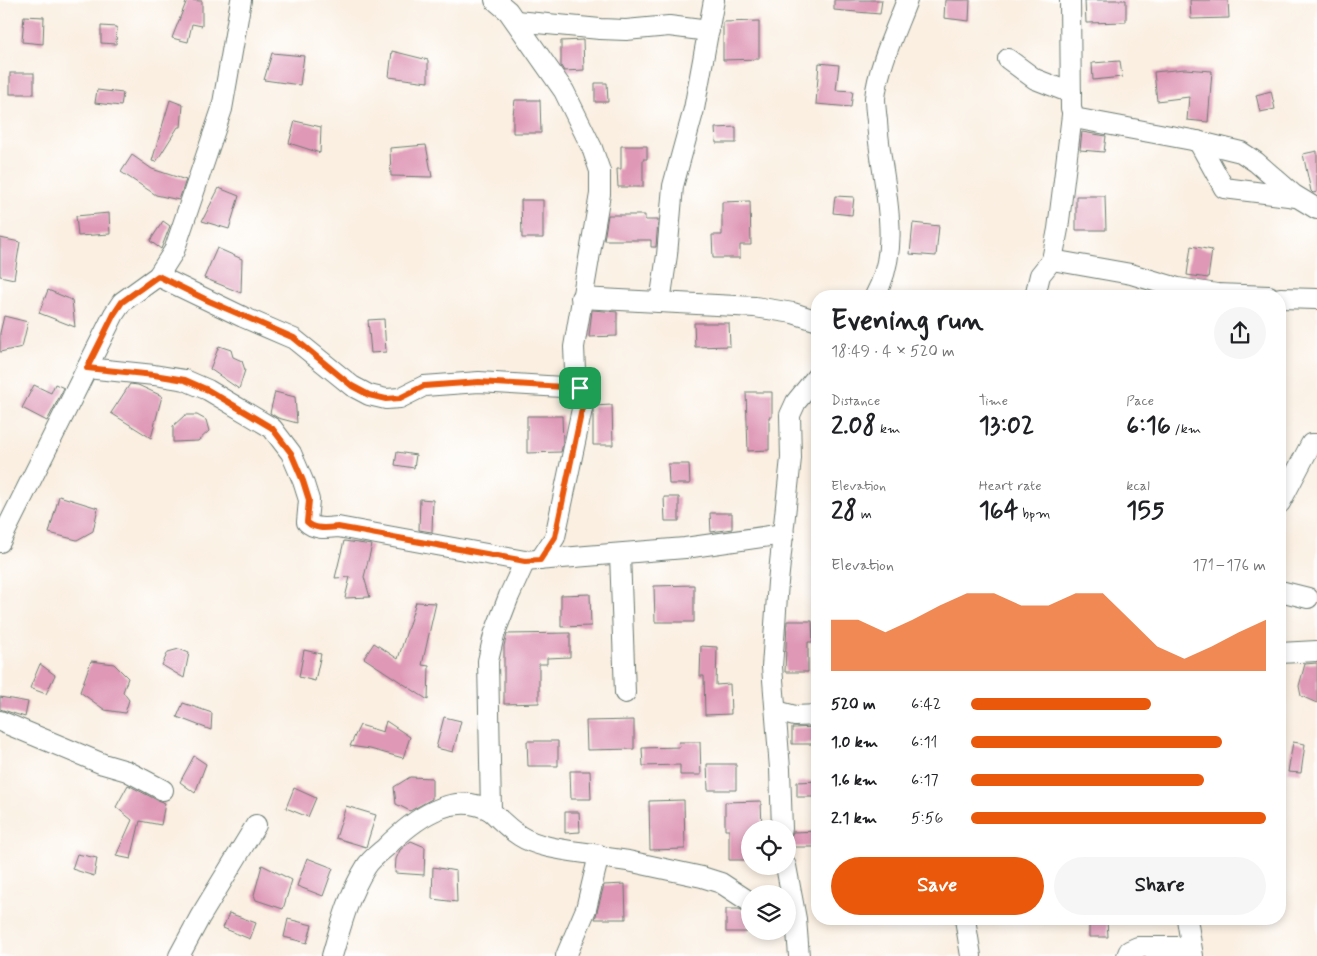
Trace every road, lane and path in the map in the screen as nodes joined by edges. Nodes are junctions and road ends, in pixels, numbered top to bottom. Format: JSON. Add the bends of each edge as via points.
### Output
{"nodes":[{"id":1,"x":241,"y":0,"type":"edge"},
{"id":2,"x":714,"y":0,"type":"edge"},
{"id":3,"x":907,"y":0,"type":"edge"},
{"id":4,"x":1070,"y":0,"type":"edge"},
{"id":5,"x":506,"y":8,"type":"edge"},
{"id":6,"x":709,"y":31,"type":"junction"},
{"id":7,"x":1008,"y":59,"type":"dead end"},
{"id":8,"x":1071,"y":92,"type":"junction"},
{"id":9,"x":1072,"y":114,"type":"junction"},
{"id":10,"x":1198,"y":141,"type":"junction"},
{"id":11,"x":1298,"y":198,"type":"junction"},
{"id":12,"x":1317,"y":209,"type":"edge"},
{"id":13,"x":1052,"y":260,"type":"junction"},
{"id":14,"x":158,"y":276,"type":"junction"},
{"id":15,"x":878,"y":290,"type":"edge"},
{"id":16,"x":1036,"y":290,"type":"edge"},
{"id":17,"x":1191,"y":290,"type":"edge"},
{"id":18,"x":582,"y":298,"type":"junction"},
{"id":19,"x":1286,"y":298,"type":"edge"},
{"id":20,"x":1317,"y":299,"type":"edge"},
{"id":21,"x":660,"y":302,"type":"junction"},
{"id":22,"x":811,"y":319,"type":"edge"},
{"id":23,"x":87,"y":368,"type":"junction"},
{"id":24,"x":811,"y":384,"type":"edge"},
{"id":25,"x":580,"y":388,"type":"junction"},
{"id":26,"x":1317,"y":444,"type":"edge"},
{"id":27,"x":1286,"y":492,"type":"edge"},
{"id":28,"x":784,"y":534,"type":"junction"},
{"id":29,"x":0,"y":542,"type":"edge"},
{"id":30,"x":620,"y":554,"type":"junction"},
{"id":31,"x":533,"y":560,"type":"junction"},
{"id":32,"x":1286,"y":593,"type":"edge"},
{"id":33,"x":1308,"y":598,"type":"dead end"},
{"id":34,"x":1317,"y":651,"type":"edge"},
{"id":35,"x":1286,"y":653,"type":"edge"},
{"id":36,"x":625,"y":694,"type":"dead end"},
{"id":37,"x":776,"y":711,"type":"junction"},
{"id":38,"x":811,"y":715,"type":"edge"},
{"id":39,"x":0,"y":720,"type":"edge"},
{"id":40,"x":163,"y":790,"type":"dead end"},
{"id":41,"x":491,"y":810,"type":"junction"},
{"id":42,"x":782,"y":820,"type":"edge"},
{"id":43,"x":256,"y":825,"type":"dead end"},
{"id":44,"x":600,"y":855,"type":"junction"},
{"id":45,"x":741,"y":896,"type":"edge"},
{"id":46,"x":966,"y":925,"type":"edge"},
{"id":47,"x":1189,"y":925,"type":"edge"},
{"id":48,"x":796,"y":940,"type":"edge"},
{"id":49,"x":1192,"y":951,"type":"edge"},
{"id":50,"x":179,"y":956,"type":"edge"},
{"id":51,"x":332,"y":956,"type":"edge"},
{"id":52,"x":566,"y":956,"type":"edge"},
{"id":53,"x":799,"y":956,"type":"edge"},
{"id":54,"x":970,"y":956,"type":"edge"},
{"id":55,"x":1127,"y":956,"type":"edge"}],
"edges":[{"from":1,"to":14,"type":"street","via":[[222,109],[174,251]]},
{"from":2,"to":6,"type":"street"},
{"from":3,"to":15,"type":"street","via":[[880,74],[875,98],[891,228],[886,271]]},
{"from":4,"to":8,"type":"street"},
{"from":5,"to":6,"type":"street","via":[[600,30],[669,26]]},
{"from":5,"to":18,"type":"street","via":[[564,92],[600,171],[600,194]]},
{"from":6,"to":21,"type":"street","via":[[694,109],[673,186]]},
{"from":7,"to":8,"type":"street","via":[[1035,79]]},
{"from":8,"to":9,"type":"street"},
{"from":9,"to":10,"type":"street","via":[[1077,119]]},
{"from":9,"to":13,"type":"street"},
{"from":10,"to":11,"type":"street","via":[[1240,152]]},
{"from":10,"to":11,"type":"street","via":[[1224,188]]},
{"from":11,"to":12,"type":"street"},
{"from":13,"to":16,"type":"street","via":[[1040,275]]},
{"from":13,"to":17,"type":"street","via":[[1132,274]]},
{"from":14,"to":23,"type":"street","via":[[122,302]]},
{"from":14,"to":25,"type":"street","via":[[294,338],[352,386],[369,395],[400,398],[424,386],[479,382]]},
{"from":18,"to":21,"type":"street"},
{"from":18,"to":25,"type":"street","via":[[574,347]]},
{"from":19,"to":20,"type":"street"},
{"from":21,"to":22,"type":"street","via":[[755,307],[792,312]]},
{"from":23,"to":29,"type":"street"},
{"from":23,"to":31,"type":"street","via":[[185,380],[272,428],[291,453],[303,481],[309,500],[307,522],[311,526],[338,527]]},
{"from":24,"to":28,"type":"street","via":[[790,415],[791,458]]},
{"from":25,"to":31,"type":"street","via":[[582,409],[555,537]]},
{"from":26,"to":27,"type":"street","via":[[1311,444]]},
{"from":28,"to":30,"type":"street"},
{"from":28,"to":37,"type":"street","via":[[772,667]]},
{"from":30,"to":31,"type":"street"},
{"from":30,"to":36,"type":"street"},
{"from":31,"to":41,"type":"street","via":[[509,596],[488,661]]},
{"from":32,"to":33,"type":"street"},
{"from":34,"to":35,"type":"street"},
{"from":37,"to":38,"type":"street","via":[[795,716]]},
{"from":37,"to":42,"type":"street"},
{"from":39,"to":40,"type":"street"},
{"from":41,"to":44,"type":"street","via":[[522,838],[546,846]]},
{"from":41,"to":51,"type":"street","via":[[474,803],[453,804],[436,810],[401,832],[367,865],[354,888]]},
{"from":43,"to":50,"type":"street"},
{"from":44,"to":45,"type":"street","via":[[702,877],[721,883]]},
{"from":44,"to":52,"type":"street","via":[[586,909]]},
{"from":46,"to":54,"type":"street"},
{"from":47,"to":49,"type":"street"},
{"from":48,"to":53,"type":"street"},
{"from":49,"to":55,"type":"street","via":[[1138,947],[1129,951]]}]}
